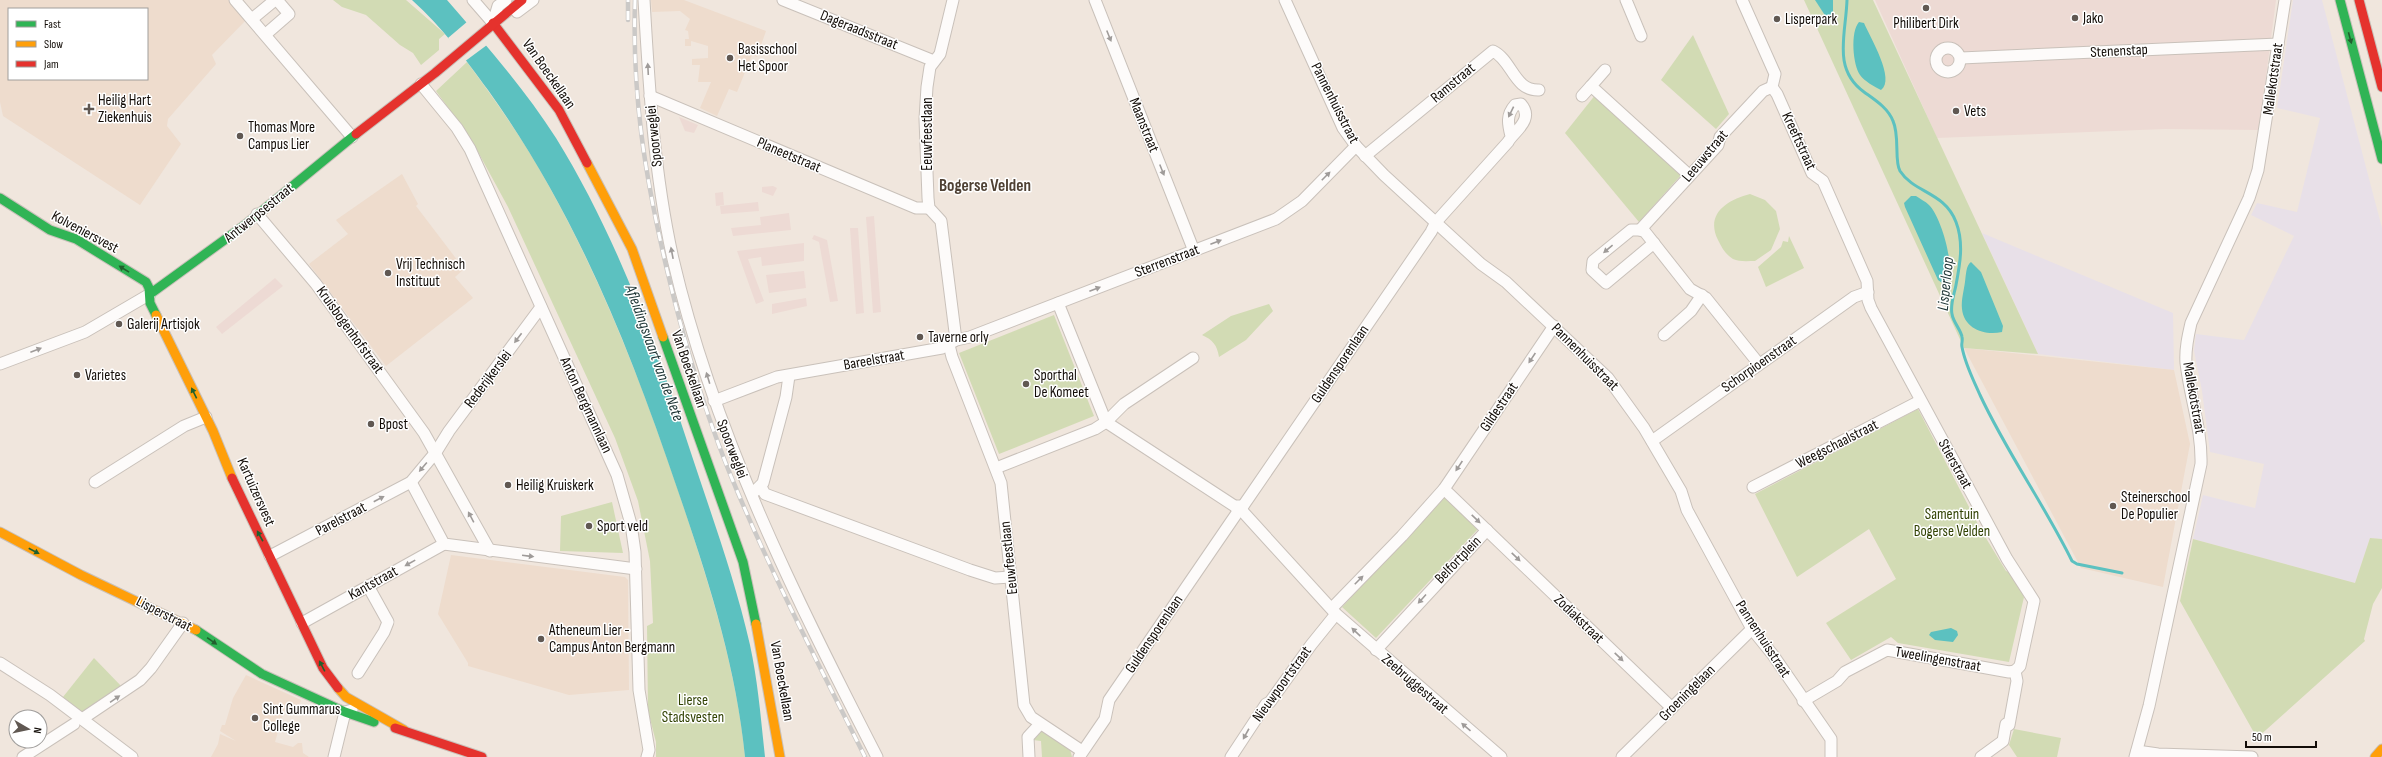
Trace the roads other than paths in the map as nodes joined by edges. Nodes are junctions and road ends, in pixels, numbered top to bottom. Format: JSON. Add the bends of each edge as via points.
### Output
{"nodes":[{"id":1,"x":235,"y":0,"type":"edge"},
{"id":2,"x":276,"y":0,"type":"edge"},
{"id":3,"x":473,"y":0,"type":"edge"},
{"id":4,"x":506,"y":0,"type":"edge"},
{"id":5,"x":522,"y":0,"type":"edge"},
{"id":6,"x":533,"y":0,"type":"edge"},
{"id":7,"x":644,"y":0,"type":"edge"},
{"id":8,"x":783,"y":0,"type":"edge"},
{"id":9,"x":953,"y":0,"type":"edge"},
{"id":10,"x":1094,"y":0,"type":"edge"},
{"id":11,"x":1285,"y":0,"type":"edge"},
{"id":12,"x":1626,"y":0,"type":"edge"},
{"id":13,"x":1742,"y":0,"type":"edge"},
{"id":14,"x":2285,"y":0,"type":"edge"},
{"id":15,"x":2340,"y":0,"type":"edge"},
{"id":16,"x":2359,"y":0,"type":"edge"},
{"id":17,"x":252,"y":19,"type":"junction"},
{"id":18,"x":490,"y":25,"type":"junction"},
{"id":19,"x":266,"y":34,"type":"junction"},
{"id":20,"x":1641,"y":36,"type":"dead end"},
{"id":21,"x":2278,"y":44,"type":"junction"},
{"id":22,"x":1961,"y":58,"type":"dead end"},
{"id":23,"x":934,"y":61,"type":"junction"},
{"id":24,"x":1605,"y":70,"type":"dead end"},
{"id":25,"x":421,"y":84,"type":"junction"},
{"id":26,"x":1592,"y":86,"type":"junction"},
{"id":27,"x":1772,"y":87,"type":"junction"},
{"id":28,"x":2382,"y":87,"type":"edge"},
{"id":29,"x":1539,"y":90,"type":"dead end"},
{"id":30,"x":650,"y":96,"type":"junction"},
{"id":31,"x":1582,"y":96,"type":"dead end"},
{"id":32,"x":1511,"y":136,"type":"dead end"},
{"id":33,"x":352,"y":137,"type":"junction"},
{"id":34,"x":1356,"y":146,"type":"junction"},
{"id":35,"x":1365,"y":156,"type":"junction"},
{"id":36,"x":2382,"y":159,"type":"edge"},
{"id":37,"x":1689,"y":175,"type":"junction"},
{"id":38,"x":0,"y":198,"type":"edge"},
{"id":39,"x":929,"y":208,"type":"junction"},
{"id":40,"x":257,"y":214,"type":"junction"},
{"id":41,"x":1436,"y":222,"type":"junction"},
{"id":42,"x":1640,"y":230,"type":"junction"},
{"id":43,"x":1654,"y":243,"type":"junction"},
{"id":44,"x":1194,"y":251,"type":"junction"},
{"id":45,"x":1868,"y":292,"type":"junction"},
{"id":46,"x":150,"y":294,"type":"junction"},
{"id":47,"x":1702,"y":296,"type":"junction"},
{"id":48,"x":1058,"y":303,"type":"junction"},
{"id":49,"x":541,"y":307,"type":"junction"},
{"id":50,"x":1554,"y":326,"type":"junction"},
{"id":51,"x":1664,"y":335,"type":"dead end"},
{"id":52,"x":953,"y":342,"type":"junction"},
{"id":53,"x":1892,"y":344,"type":"joint"},
{"id":54,"x":1193,"y":358,"type":"dead end"},
{"id":55,"x":0,"y":364,"type":"edge"},
{"id":56,"x":1759,"y":364,"type":"junction"},
{"id":57,"x":789,"y":376,"type":"junction"},
{"id":58,"x":1920,"y":400,"type":"junction"},
{"id":59,"x":714,"y":401,"type":"junction"},
{"id":60,"x":206,"y":417,"type":"junction"},
{"id":61,"x":1106,"y":422,"type":"junction"},
{"id":62,"x":1652,"y":441,"type":"junction"},
{"id":63,"x":436,"y":452,"type":"junction"},
{"id":64,"x":996,"y":468,"type":"junction"},
{"id":65,"x":94,"y":482,"type":"dead end"},
{"id":66,"x":411,"y":482,"type":"junction"},
{"id":67,"x":761,"y":487,"type":"junction"},
{"id":68,"x":1753,"y":487,"type":"dead end"},
{"id":69,"x":1444,"y":488,"type":"junction"},
{"id":70,"x":749,"y":494,"type":"junction"},
{"id":71,"x":1240,"y":510,"type":"junction"},
{"id":72,"x":1487,"y":530,"type":"junction"},
{"id":73,"x":0,"y":532,"type":"edge"},
{"id":74,"x":444,"y":544,"type":"junction"},
{"id":75,"x":490,"y":551,"type":"junction"},
{"id":76,"x":270,"y":556,"type":"junction"},
{"id":77,"x":636,"y":568,"type":"junction"},
{"id":78,"x":1011,"y":576,"type":"junction"},
{"id":79,"x":368,"y":586,"type":"junction"},
{"id":80,"x":1334,"y":611,"type":"junction"},
{"id":81,"x":183,"y":623,"type":"junction"},
{"id":82,"x":302,"y":623,"type":"junction"},
{"id":83,"x":1752,"y":629,"type":"junction"},
{"id":84,"x":1376,"y":650,"type":"junction"},
{"id":85,"x":0,"y":663,"type":"edge"},
{"id":86,"x":2016,"y":671,"type":"junction"},
{"id":87,"x":358,"y":673,"type":"dead end"},
{"id":88,"x":338,"y":689,"type":"junction"},
{"id":89,"x":1803,"y":701,"type":"junction"},
{"id":90,"x":325,"y":703,"type":"junction"},
{"id":91,"x":363,"y":708,"type":"junction"},
{"id":92,"x":1672,"y":708,"type":"junction"},
{"id":93,"x":345,"y":712,"type":"junction"},
{"id":94,"x":78,"y":722,"type":"junction"},
{"id":95,"x":1040,"y":724,"type":"junction"},
{"id":96,"x":404,"y":730,"type":"junction"},
{"id":97,"x":2382,"y":749,"type":"edge"},
{"id":98,"x":1080,"y":754,"type":"edge"},
{"id":99,"x":2136,"y":754,"type":"edge"},
{"id":100,"x":23,"y":757,"type":"edge"},
{"id":101,"x":132,"y":757,"type":"edge"},
{"id":102,"x":334,"y":757,"type":"edge"},
{"id":103,"x":482,"y":757,"type":"edge"},
{"id":104,"x":647,"y":757,"type":"edge"},
{"id":105,"x":780,"y":757,"type":"edge"},
{"id":106,"x":877,"y":757,"type":"edge"},
{"id":107,"x":1029,"y":757,"type":"edge"},
{"id":108,"x":1231,"y":757,"type":"edge"},
{"id":109,"x":1501,"y":757,"type":"edge"},
{"id":110,"x":1622,"y":757,"type":"edge"},
{"id":111,"x":1831,"y":757,"type":"edge"},
{"id":112,"x":1982,"y":757,"type":"edge"},
{"id":113,"x":2252,"y":757,"type":"edge"},
{"id":114,"x":2376,"y":757,"type":"edge"}],
"edges":[{"from":1,"to":17,"type":"street"},
{"from":2,"to":17,"type":"street"},
{"from":2,"to":19,"type":"street","via":[[289,14]]},
{"from":3,"to":18,"type":"street"},
{"from":4,"to":18,"type":"street","via":[[498,6]]},
{"from":5,"to":18,"type":"main road","name":"Antwerpsestraat"},
{"from":6,"to":18,"type":"street","via":[[509,18]]},
{"from":30,"to":7,"type":"street","name":"Spoorweglei","one_way":true},
{"from":8,"to":23,"type":"street","name":"Dageraadsstraat"},
{"from":9,"to":23,"type":"street","name":"Eeuwfeestlaan","via":[[940,54]]},
{"from":10,"to":44,"type":"street","name":"Maanstraat","one_way":true},
{"from":11,"to":34,"type":"street","name":"Pannenhuisstraat","via":[[1343,128]]},
{"from":12,"to":20,"type":"street"},
{"from":13,"to":27,"type":"street","name":"Kreeftstraat","via":[[1775,74]]},
{"from":14,"to":21,"type":"street","name":"Mallekotstraat"},
{"from":15,"to":36,"type":"main road","one_way":true},
{"from":16,"to":28,"type":"main road"},
{"from":17,"to":19,"type":"street"},
{"from":18,"to":25,"type":"main road","name":"Antwerpsestraat"},
{"from":18,"to":105,"type":"main road","name":"Van Boeckellaan","via":[[559,110],[632,249],[744,562],[766,663]]},
{"from":19,"to":33,"type":"street"},
{"from":21,"to":22,"type":"street","name":"Stenenstap"},
{"from":21,"to":99,"type":"street","name":"Mallekotstraat","via":[[2258,170],[2249,198],[2191,323],[2186,342],[2186,363],[2200,431],[2201,464],[2149,706]]},
{"from":23,"to":39,"type":"street","name":"Eeuwfeestlaan","via":[[930,66],[925,119]]},
{"from":24,"to":26,"type":"street"},
{"from":25,"to":33,"type":"main road","name":"Antwerpsestraat"},
{"from":25,"to":49,"type":"street","name":"Anton Bergmannlaan","via":[[457,128],[470,149]]},
{"from":26,"to":31,"type":"street"},
{"from":26,"to":37,"type":"street"},
{"from":27,"to":37,"type":"street","name":"Leeuwstraat","via":[[1763,90],[1720,137],[1718,145]]},
{"from":27,"to":45,"type":"street","name":"Kreeftstraat","via":[[1812,173],[1823,181],[1867,281]]},
{"from":29,"to":35,"type":"street","name":"Ramstraat","via":[[1525,87],[1501,55],[1493,51]]},
{"from":30,"to":39,"type":"street","name":"Planeetstraat","via":[[916,208]]},
{"from":59,"to":30,"type":"street","name":"Spoorweglei","one_way":true,"via":[[673,260],[662,201]]},
{"from":32,"to":41,"type":"street","name":"Guldensporenlaan"},
{"from":33,"to":40,"type":"main road","name":"Antwerpsestraat"},
{"from":34,"to":35,"type":"street","name":"Pannenhuisstraat"},
{"from":44,"to":34,"type":"street","name":"Sterrenstraat","one_way":true,"via":[[1276,219],[1302,201]]},
{"from":35,"to":41,"type":"street","name":"Pannenhuisstraat"},
{"from":37,"to":42,"type":"street","name":"Leeuwstraat"},
{"from":46,"to":38,"type":"main road","name":"Kolveniersvest","one_way":true,"via":[[146,282],[76,239],[50,230]]},
{"from":39,"to":52,"type":"street","name":"Eeuwfeestlaan","via":[[941,222]]},
{"from":40,"to":46,"type":"main road","name":"Antwerpsestraat","via":[[207,255]]},
{"from":40,"to":63,"type":"street","name":"Kruisbogenhofstraat","via":[[316,284]]},
{"from":41,"to":50,"type":"street","name":"Pannenhuisstraat"},
{"from":41,"to":71,"type":"street","name":"Guldensporenlaan"},
{"from":42,"to":43,"type":"street"},
{"from":42,"to":43,"type":"street","name":"Leeuwstraat","one_way":true,"via":[[1631,230],[1593,261],[1592,270],[1606,283]]},
{"from":43,"to":47,"type":"street","via":[[1690,289]]},
{"from":48,"to":44,"type":"street","name":"Sterrenstraat","one_way":true},
{"from":45,"to":53,"type":"street","name":"Kreeftstraat","via":[[1871,308]]},
{"from":45,"to":56,"type":"street","name":"Schorpioenstraat","via":[[1854,297]]},
{"from":55,"to":46,"type":"street","name":"Antwerpsestraat","one_way":true,"via":[[85,332]]},
{"from":60,"to":46,"type":"main road","name":"Kartuizersvest","one_way":true,"via":[[150,302]]},
{"from":47,"to":51,"type":"street","via":[[1691,311]]},
{"from":47,"to":56,"type":"street"},
{"from":48,"to":52,"type":"street","name":"Sterrenstraat"},
{"from":48,"to":61,"type":"street"},
{"from":49,"to":63,"type":"street","name":"Rederijkerslei","one_way":true},
{"from":49,"to":77,"type":"street","name":"Anton Bergmannlaan","via":[[617,475],[631,524]]},
{"from":50,"to":62,"type":"street","name":"Pannenhuisstraat","via":[[1608,378],[1637,416]]},
{"from":50,"to":69,"type":"street","name":"Gildestraat","one_way":true},
{"from":52,"to":57,"type":"street","name":"Bareelstraat"},
{"from":52,"to":64,"type":"street","name":"Eeuwfeestlaan","via":[[952,357]]},
{"from":53,"to":58,"type":"street","name":"Stierstraat","via":[[1918,390]]},
{"from":54,"to":61,"type":"street","via":[[1124,404]]},
{"from":56,"to":62,"type":"street","name":"Schorpioenstraat"},
{"from":57,"to":59,"type":"street","name":"Bareelstraat","via":[[777,377]]},
{"from":57,"to":67,"type":"street","via":[[786,397]]},
{"from":58,"to":68,"type":"street","name":"Weegschaalstraat"},
{"from":58,"to":86,"type":"street","name":"Stierstraat","via":[[2007,559],[2034,601],[2020,666]]},
{"from":59,"to":70,"type":"street","name":"Spoorweglei"},
{"from":60,"to":65,"type":"street","via":[[184,426]]},
{"from":76,"to":60,"type":"main road","name":"Kartuizersvest","one_way":true,"via":[[239,495]]},
{"from":61,"to":64,"type":"street","via":[[1095,429]]},
{"from":61,"to":71,"type":"street","name":"Zeebruggestraat"},
{"from":62,"to":83,"type":"street","name":"Pannenhuisstraat"},
{"from":63,"to":66,"type":"street","name":"Rederijkerslei","one_way":true},
{"from":75,"to":63,"type":"street","name":"Kruisbogenhofstraat","one_way":true},
{"from":64,"to":78,"type":"street","name":"Eeuwfeestlaan","via":[[1001,483]]},
{"from":66,"to":74,"type":"street"},
{"from":76,"to":66,"type":"street","name":"Parelstraat","one_way":true},
{"from":67,"to":70,"type":"street"},
{"from":67,"to":78,"type":"street","via":[[765,494],[941,560],[995,578]]},
{"from":69,"to":72,"type":"street","name":"Belfortplein","one_way":true},
{"from":80,"to":69,"type":"street","one_way":true},
{"from":70,"to":106,"type":"street","name":"Spoorweglei"},
{"from":71,"to":80,"type":"street","name":"Zeebruggestraat"},
{"from":71,"to":98,"type":"street","name":"Guldensporenlaan","via":[[1109,700],[1105,719]]},
{"from":72,"to":84,"type":"street","name":"Belfortplein","one_way":true},
{"from":72,"to":92,"type":"street","name":"Zodiakstraat","one_way":true},
{"from":73,"to":81,"type":"main road","name":"Lisperstraat","one_way":true,"via":[[81,575]]},
{"from":74,"to":75,"type":"street"},
{"from":74,"to":79,"type":"street","name":"Kantstraat","one_way":true},
{"from":75,"to":77,"type":"street","one_way":true},
{"from":76,"to":82,"type":"main road","name":"Kartuizersvest"},
{"from":77,"to":104,"type":"street","name":"Anton Bergmannlaan","via":[[639,690],[649,750]]},
{"from":78,"to":95,"type":"street","name":"Eeuwfeestlaan","via":[[1024,705],[1031,717]]},
{"from":79,"to":82,"type":"street","name":"Kantstraat"},
{"from":79,"to":87,"type":"street","via":[[388,622]]},
{"from":84,"to":80,"type":"street","name":"Zeebruggestraat","one_way":true},
{"from":80,"to":108,"type":"street","name":"Nieuwpoortstraat","one_way":true},
{"from":81,"to":90,"type":"main road","name":"Lisperstraat","one_way":true,"via":[[262,674]]},
{"from":94,"to":81,"type":"street","one_way":true,"via":[[140,680]]},
{"from":88,"to":82,"type":"main road","name":"Kartuizersvest","one_way":true,"via":[[323,668]]},
{"from":83,"to":89,"type":"street","name":"Pannenhuisstraat","via":[[1773,655]]},
{"from":83,"to":92,"type":"street","name":"Groeningelaan"},
{"from":109,"to":84,"type":"street","name":"Zeebruggestraat","one_way":true},
{"from":85,"to":94,"type":"street","via":[[50,695]]},
{"from":86,"to":89,"type":"street","name":"Tweelingenstraat","via":[[2009,672],[1887,650],[1845,672],[1837,681]]},
{"from":86,"to":112,"type":"street","via":[[2018,681],[2003,741]]},
{"from":88,"to":90,"type":"street","via":[[335,701]]},
{"from":88,"to":91,"type":"main road","name":"Kartuizersvest"},
{"from":89,"to":111,"type":"street","name":"Pannenhuisstraat","via":[[1830,740]]},
{"from":90,"to":93,"type":"main road","name":"Lisperstraat"},
{"from":91,"to":93,"type":"street"},
{"from":91,"to":96,"type":"main road","name":"Kartuizersvest"},
{"from":92,"to":110,"type":"street","name":"Groeningelaan"},
{"from":93,"to":96,"type":"main road","name":"Lisperstraat"},
{"from":93,"to":102,"type":"street"},
{"from":94,"to":100,"type":"street"},
{"from":94,"to":101,"type":"street"},
{"from":95,"to":98,"type":"street","name":"Eeuwfeestlaan"},
{"from":95,"to":107,"type":"street","via":[[1028,737]]},
{"from":96,"to":103,"type":"main road"},
{"from":97,"to":114,"type":"main road"},
{"from":99,"to":113,"type":"street"}]}
